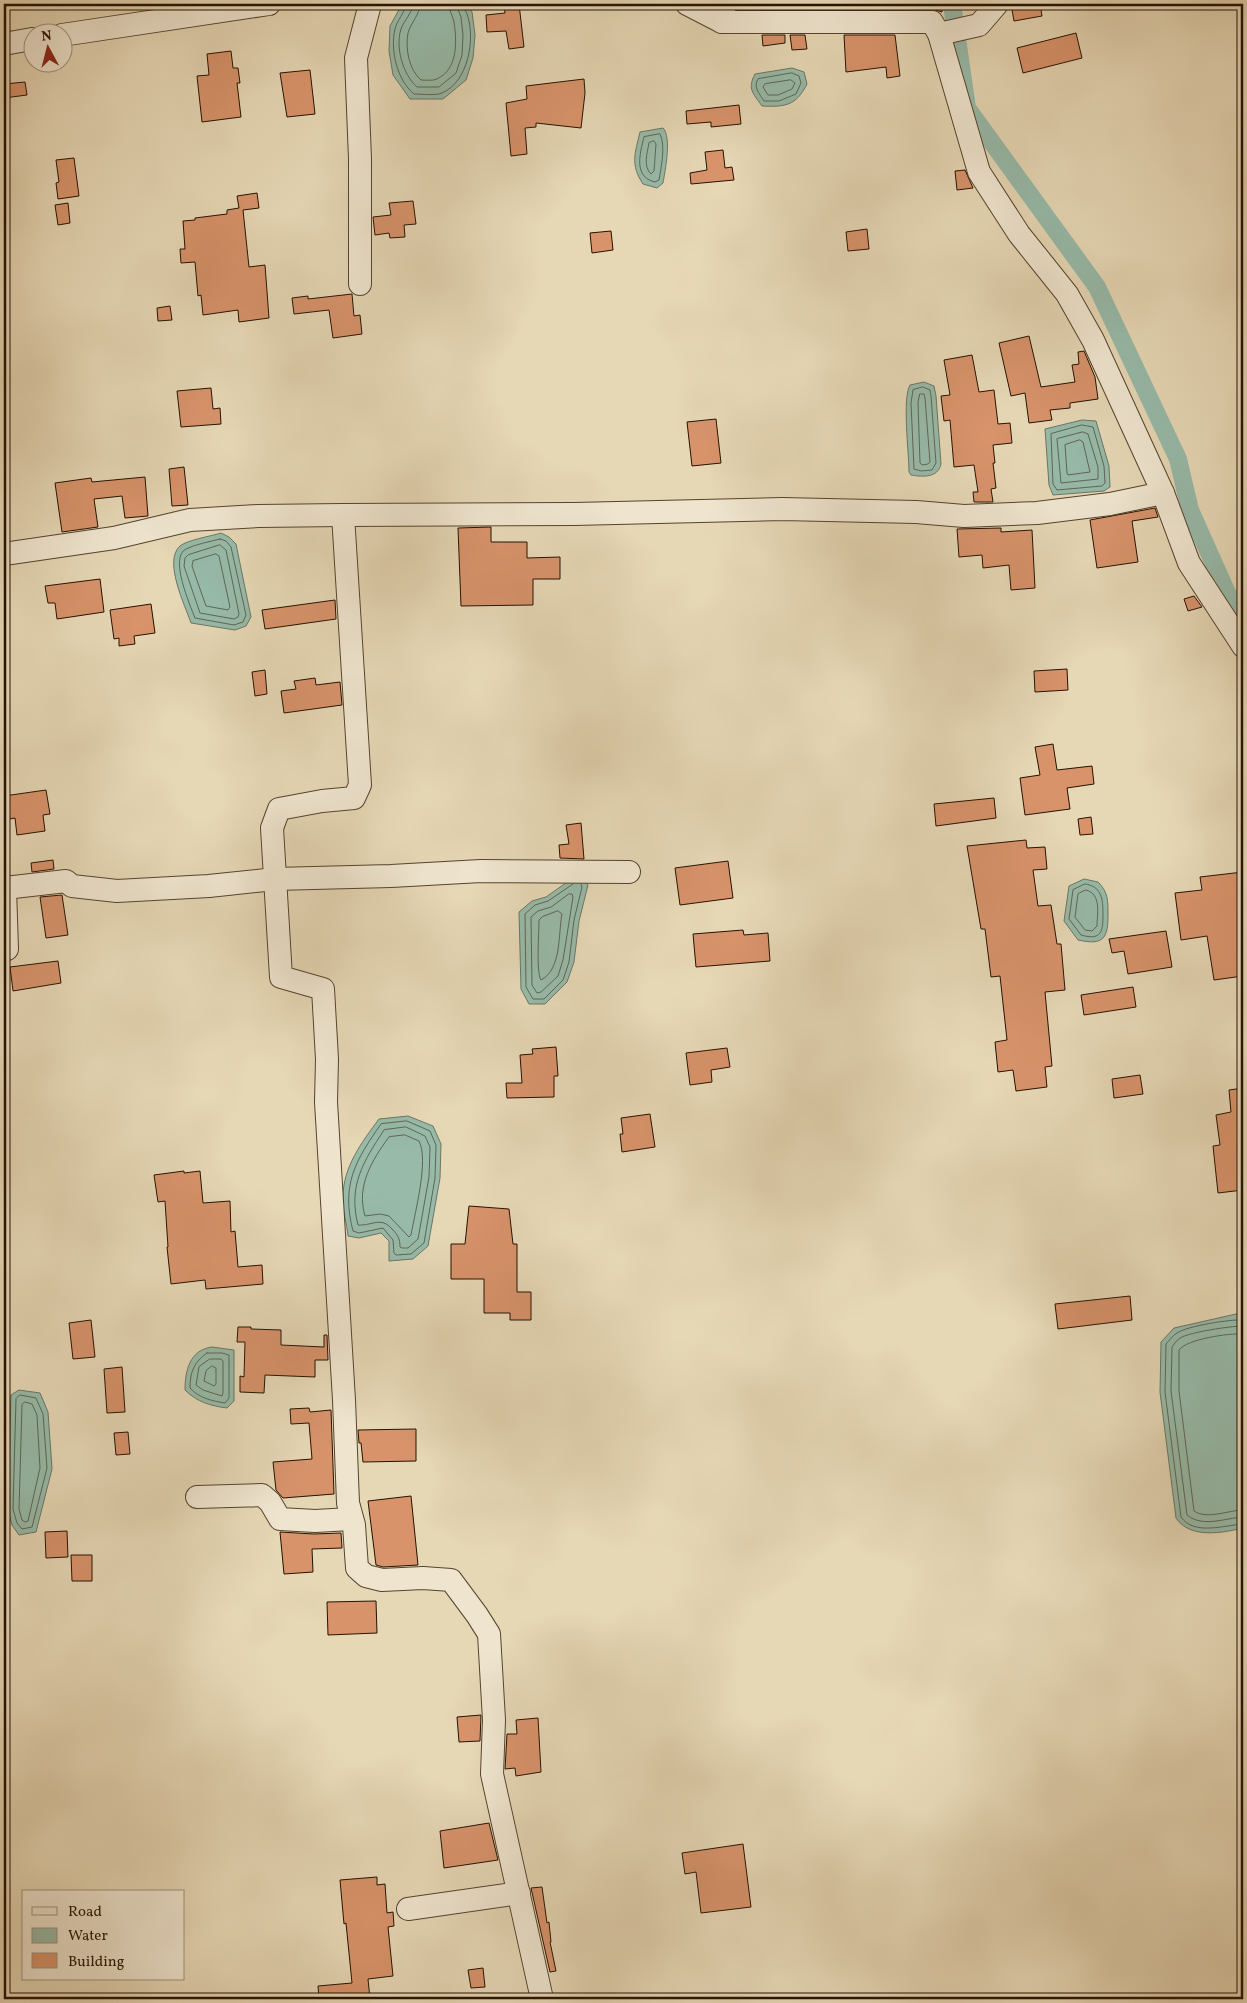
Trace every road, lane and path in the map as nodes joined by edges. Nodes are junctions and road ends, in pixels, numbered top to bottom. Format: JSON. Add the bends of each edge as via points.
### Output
{"nodes":[{"id":1,"x":269,"y":4,"type":"edge"},
{"id":2,"x":370,"y":4,"type":"edge"},
{"id":3,"x":688,"y":4,"type":"edge"},
{"id":4,"x":997,"y":4,"type":"edge"},
{"id":5,"x":724,"y":13,"type":"edge"},
{"id":6,"x":72,"y":34,"type":"edge"},
{"id":7,"x":939,"y":34,"type":"junction"},
{"id":8,"x":22,"y":41,"type":"edge"},
{"id":9,"x":4,"y":44,"type":"edge"},
{"id":10,"x":360,"y":284,"type":"dead end"},
{"id":11,"x":1163,"y":493,"type":"junction"},
{"id":12,"x":343,"y":515,"type":"junction"},
{"id":13,"x":4,"y":554,"type":"edge"},
{"id":14,"x":1243,"y":646,"type":"edge"},
{"id":15,"x":629,"y":872,"type":"dead end"},
{"id":16,"x":275,"y":879,"type":"junction"},
{"id":17,"x":4,"y":949,"type":"edge"},
{"id":18,"x":197,"y":1497,"type":"dead end"},
{"id":19,"x":351,"y":1519,"type":"junction"},
{"id":20,"x":519,"y":1893,"type":"junction"},
{"id":21,"x":408,"y":1909,"type":"dead end"},
{"id":22,"x":542,"y":1999,"type":"edge"}],
"edges":[{"from":1,"to":6,"type":"street"},
{"from":2,"to":10,"type":"street","via":[[356,58]]},
{"from":3,"to":5,"type":"street"},
{"from":4,"to":7,"type":"street","via":[[980,24]]},
{"from":5,"to":7,"type":"street","via":[[932,22]]},
{"from":7,"to":11,"type":"street","via":[[979,172],[1020,234],[1067,294],[1093,340]]},
{"from":8,"to":9,"type":"street"},
{"from":11,"to":12,"type":"street","via":[[1110,504],[1036,513],[964,516],[782,509]]},
{"from":11,"to":14,"type":"street","via":[[1189,563]]},
{"from":12,"to":13,"type":"street","via":[[190,520],[114,538]]},
{"from":12,"to":16,"type":"street","via":[[360,786],[354,798],[279,809],[272,828]]},
{"from":15,"to":16,"type":"street","via":[[481,871]]},
{"from":16,"to":17,"type":"street","via":[[118,891],[72,886],[66,881],[5,888],[7,949]]},
{"from":16,"to":19,"type":"street","via":[[281,977],[323,989],[326,1102]]},
{"from":18,"to":19,"type":"street","via":[[262,1495],[280,1519]]},
{"from":19,"to":20,"type":"street","via":[[356,1568],[366,1576],[382,1580],[451,1580],[489,1634],[494,1720],[492,1774]]},
{"from":20,"to":21,"type":"street"},
{"from":20,"to":22,"type":"street"}]}
